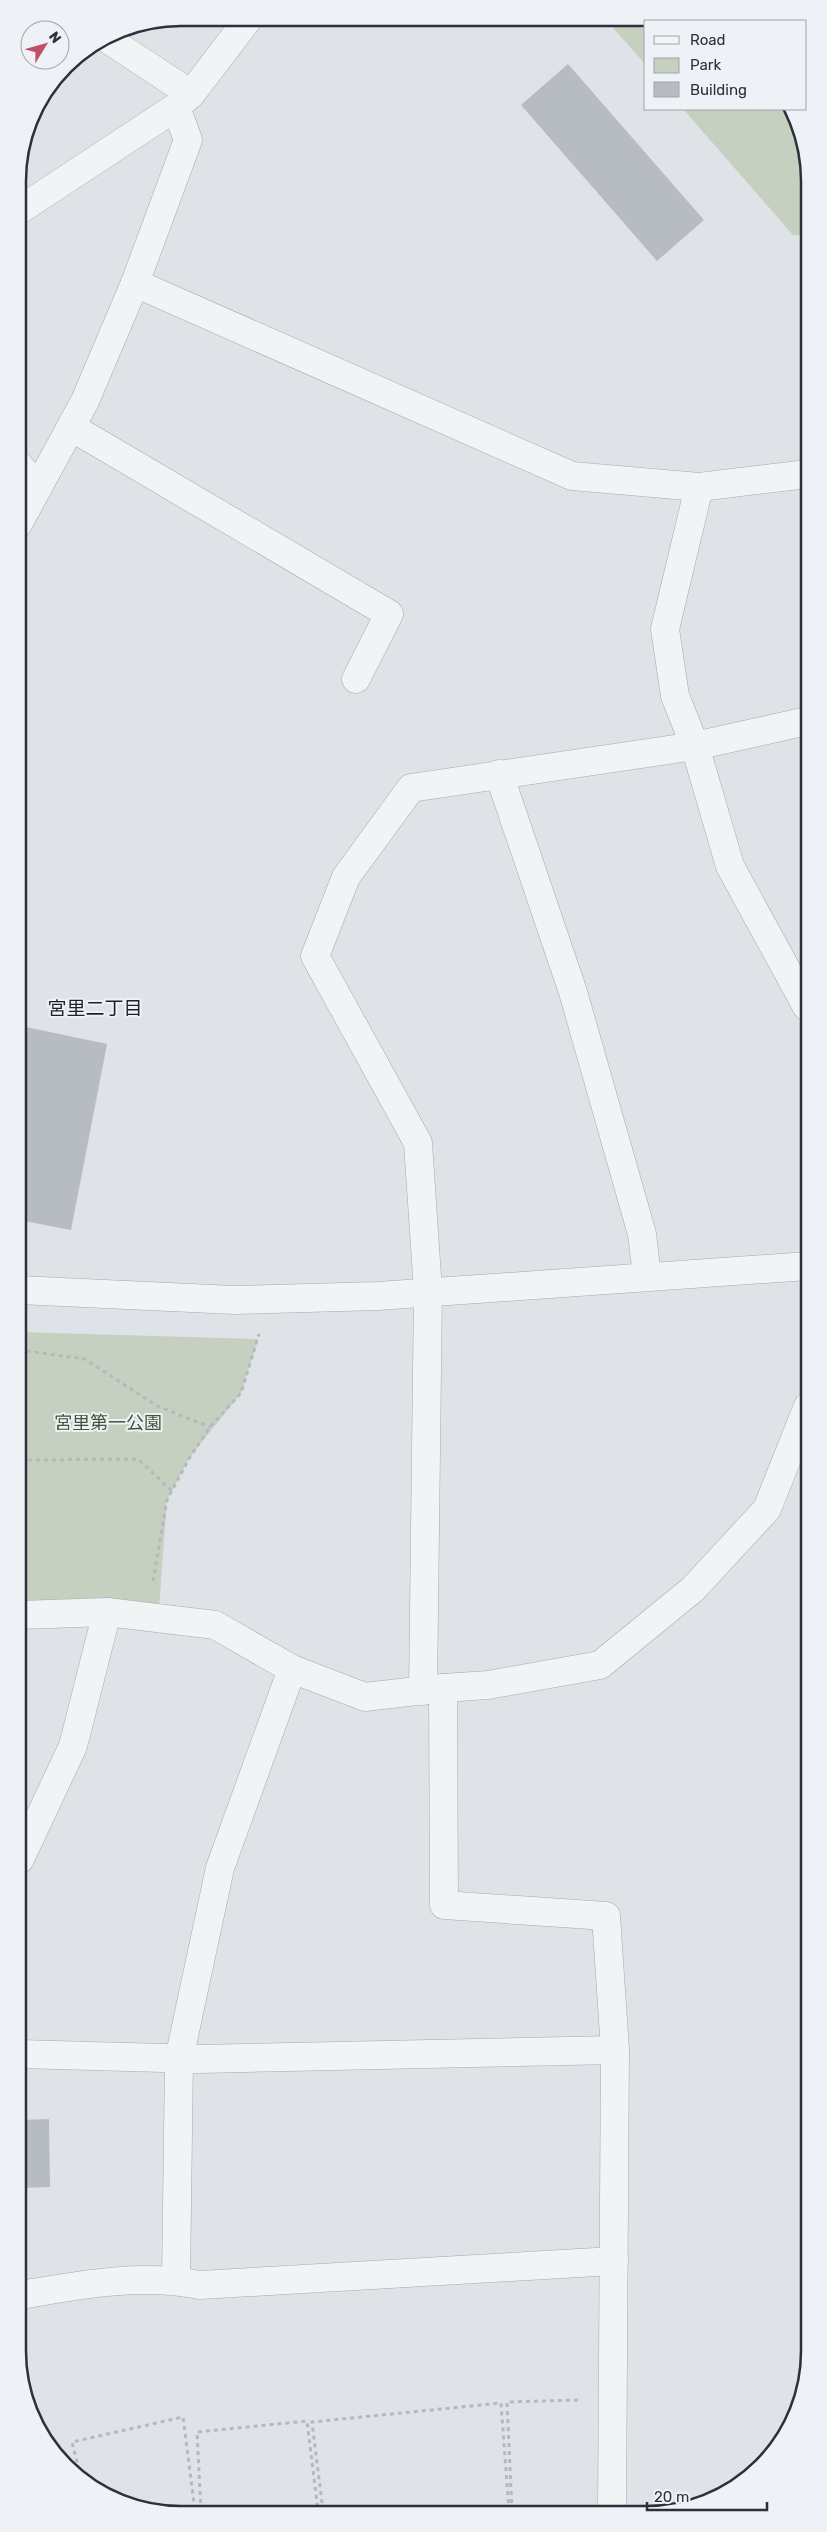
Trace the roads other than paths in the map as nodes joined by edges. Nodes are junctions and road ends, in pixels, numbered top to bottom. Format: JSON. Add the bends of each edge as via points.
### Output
{"nodes":[{"id":1,"x":242,"y":27,"type":"edge"},
{"id":2,"x":112,"y":43,"type":"edge"},
{"id":3,"x":184,"y":101,"type":"junction"},
{"id":4,"x":27,"y":205,"type":"edge"},
{"id":5,"x":135,"y":283,"type":"junction"},
{"id":6,"x":71,"y":427,"type":"junction"},
{"id":7,"x":801,"y":475,"type":"edge"},
{"id":8,"x":27,"y":476,"type":"edge"},
{"id":9,"x":699,"y":487,"type":"junction"},
{"id":10,"x":37,"y":489,"type":"junction"},
{"id":11,"x":27,"y":508,"type":"edge"},
{"id":12,"x":356,"y":679,"type":"dead end"},
{"id":13,"x":801,"y":721,"type":"edge"},
{"id":14,"x":695,"y":746,"type":"junction"},
{"id":15,"x":499,"y":774,"type":"junction"},
{"id":16,"x":801,"y":995,"type":"edge"},
{"id":17,"x":801,"y":1266,"type":"edge"},
{"id":18,"x":647,"y":1276,"type":"junction"},
{"id":19,"x":26,"y":1290,"type":"edge"},
{"id":20,"x":428,"y":1291,"type":"junction"},
{"id":21,"x":800,"y":1425,"type":"edge"},
{"id":22,"x":107,"y":1612,"type":"junction"},
{"id":23,"x":26,"y":1615,"type":"edge"},
{"id":24,"x":292,"y":1669,"type":"junction"},
{"id":25,"x":433,"y":1690,"type":"junction"},
{"id":26,"x":26,"y":1846,"type":"edge"},
{"id":27,"x":615,"y":2050,"type":"junction"},
{"id":28,"x":26,"y":2054,"type":"edge"},
{"id":29,"x":180,"y":2058,"type":"junction"},
{"id":30,"x":614,"y":2262,"type":"junction"},
{"id":31,"x":176,"y":2280,"type":"junction"},
{"id":32,"x":26,"y":2294,"type":"edge"},
{"id":33,"x":612,"y":2506,"type":"edge"}],
"edges":[{"from":1,"to":3,"type":"street"},
{"from":2,"to":3,"type":"street"},
{"from":3,"to":4,"type":"street"},
{"from":3,"to":5,"type":"street","via":[[188,140]]},
{"from":5,"to":6,"type":"street"},
{"from":5,"to":9,"type":"street","via":[[572,476]]},
{"from":6,"to":10,"type":"street"},
{"from":6,"to":12,"type":"street","via":[[388,614]]},
{"from":7,"to":9,"type":"street"},
{"from":8,"to":10,"type":"street"},
{"from":9,"to":14,"type":"street","via":[[665,629],[675,696]]},
{"from":10,"to":11,"type":"street"},
{"from":13,"to":14,"type":"street"},
{"from":14,"to":15,"type":"street"},
{"from":14,"to":16,"type":"street","via":[[730,866]]},
{"from":15,"to":18,"type":"street","via":[[573,992],[642,1234]]},
{"from":15,"to":20,"type":"street","via":[[410,788],[346,877],[316,956],[418,1143]]},
{"from":17,"to":18,"type":"street"},
{"from":18,"to":20,"type":"street"},
{"from":19,"to":20,"type":"street","via":[[234,1300],[378,1296]]},
{"from":20,"to":25,"type":"street"},
{"from":21,"to":25,"type":"street","via":[[767,1508],[694,1589],[600,1665],[488,1685]]},
{"from":22,"to":23,"type":"street"},
{"from":22,"to":24,"type":"street","via":[[215,1625]]},
{"from":22,"to":26,"type":"street","via":[[73,1746]]},
{"from":24,"to":25,"type":"street","via":[[365,1697]]},
{"from":24,"to":29,"type":"street","via":[[220,1868]]},
{"from":25,"to":27,"type":"street","via":[[444,1905],[606,1916]]},
{"from":27,"to":29,"type":"street"},
{"from":27,"to":30,"type":"street"},
{"from":28,"to":29,"type":"street"},
{"from":29,"to":31,"type":"street"},
{"from":30,"to":31,"type":"street","via":[[200,2284]]},
{"from":30,"to":33,"type":"street"},
{"from":31,"to":32,"type":"street","via":[[98,2282]]}]}
